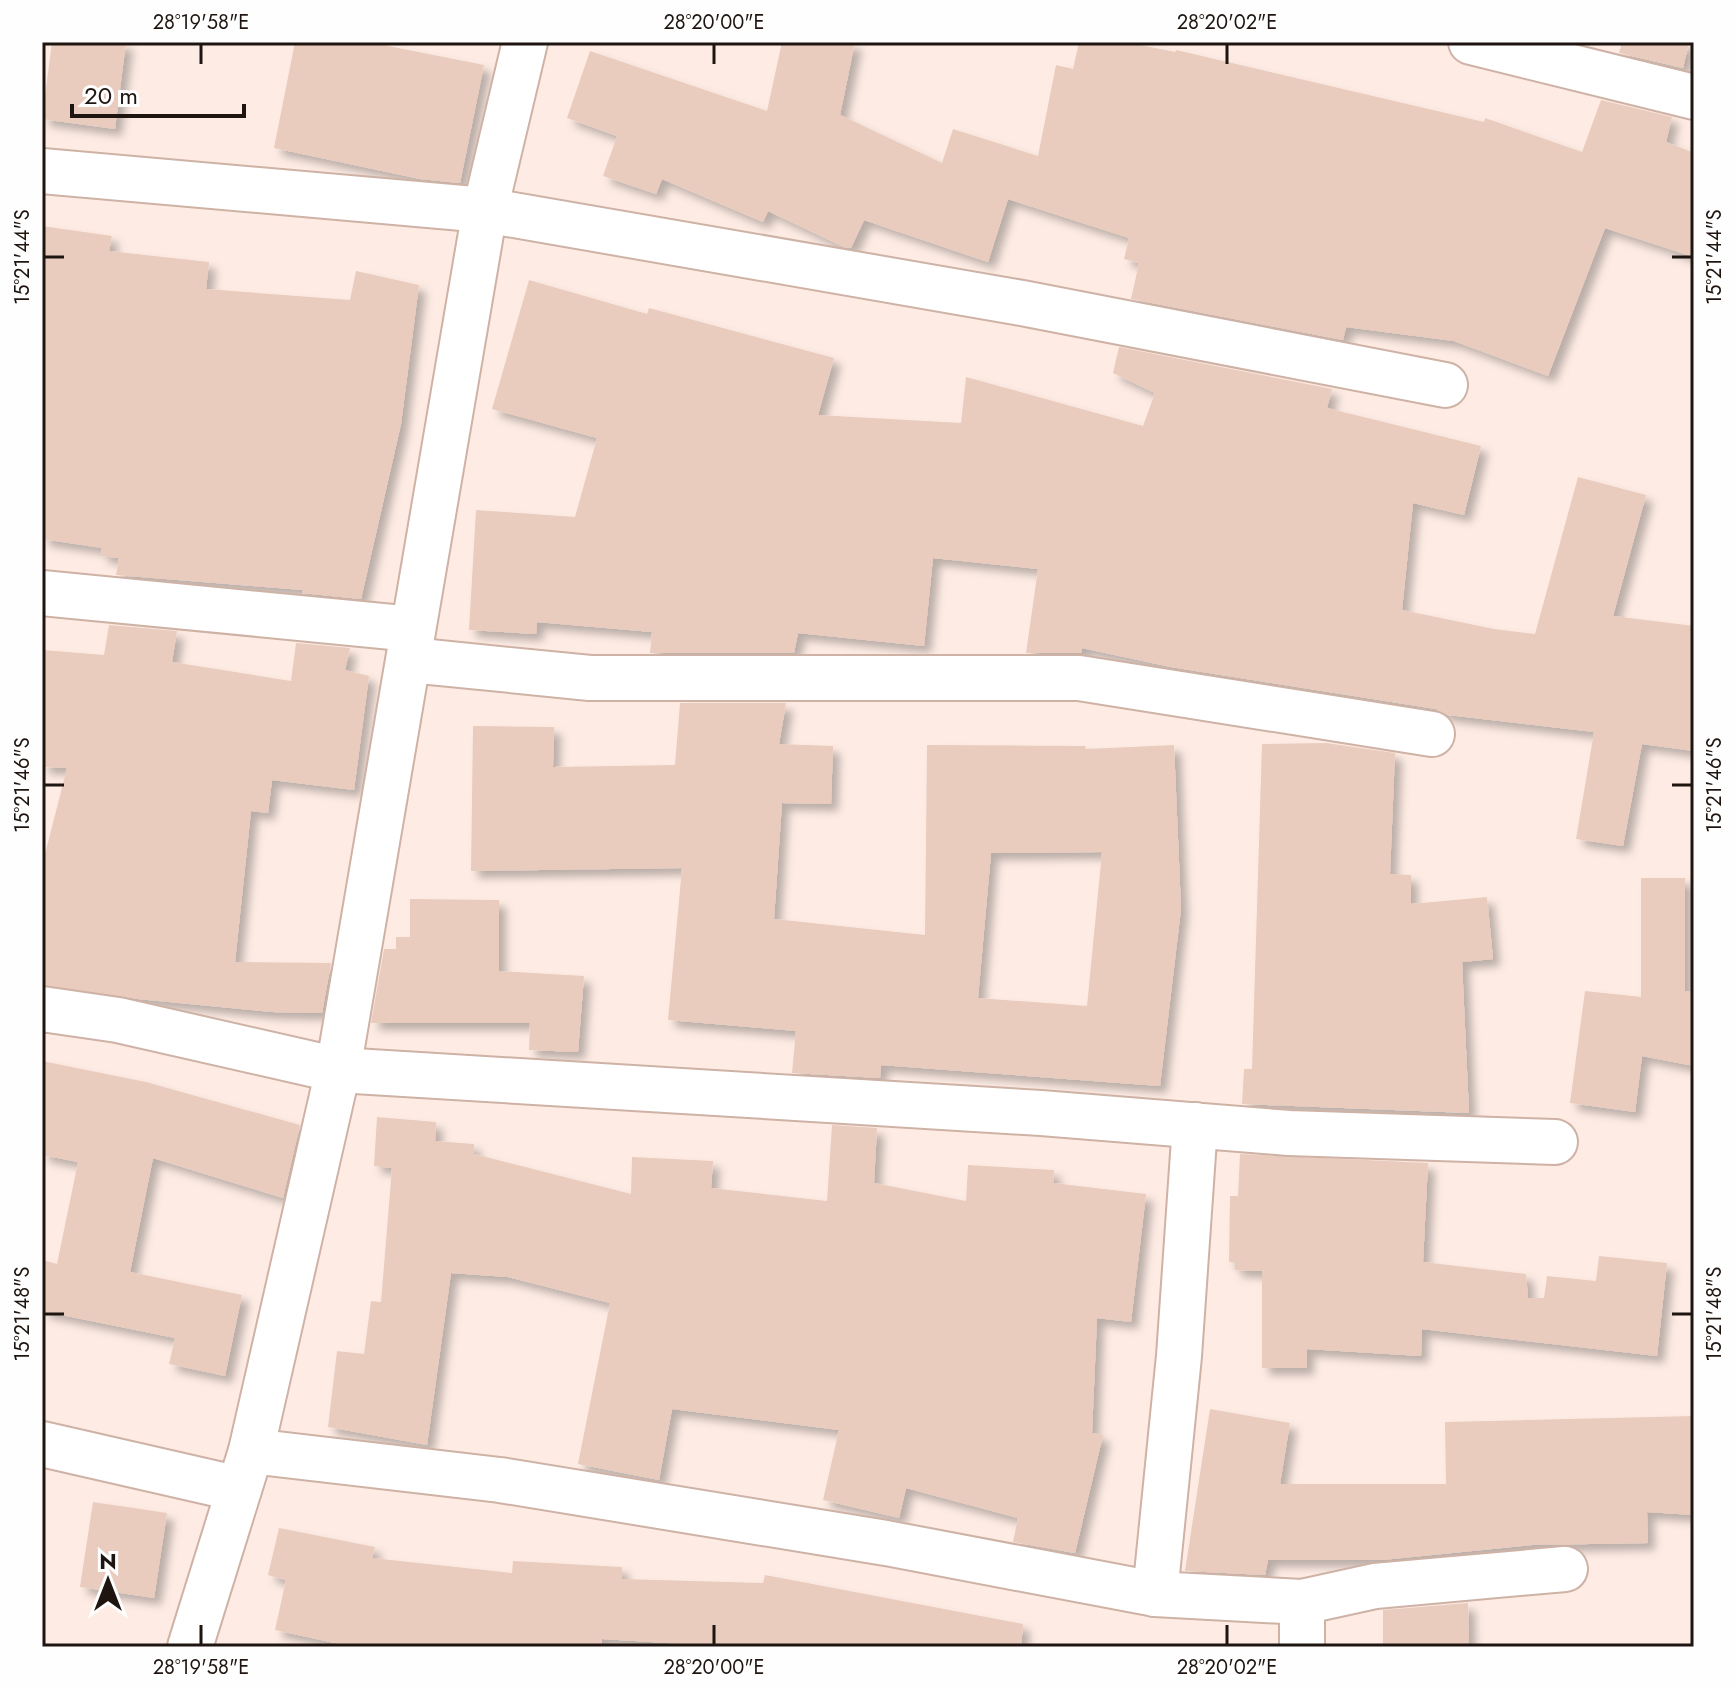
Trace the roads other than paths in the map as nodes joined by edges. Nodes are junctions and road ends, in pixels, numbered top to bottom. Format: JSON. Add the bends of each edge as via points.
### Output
{"nodes":[{"id":1,"x":525,"y":42,"type":"edge"},
{"id":2,"x":1471,"y":42,"type":"edge"},
{"id":3,"x":1694,"y":97,"type":"edge"},
{"id":4,"x":42,"y":171,"type":"edge"},
{"id":5,"x":485,"y":210,"type":"junction"},
{"id":6,"x":1445,"y":385,"type":"dead end"},
{"id":7,"x":42,"y":593,"type":"edge"},
{"id":8,"x":411,"y":644,"type":"junction"},
{"id":9,"x":1432,"y":734,"type":"dead end"},
{"id":10,"x":42,"y":1009,"type":"edge"},
{"id":11,"x":338,"y":1070,"type":"junction"},
{"id":12,"x":1195,"y":1125,"type":"junction"},
{"id":13,"x":1555,"y":1142,"type":"dead end"},
{"id":14,"x":42,"y":1444,"type":"edge"},
{"id":15,"x":245,"y":1470,"type":"junction"},
{"id":16,"x":1565,"y":1569,"type":"dead end"},
{"id":17,"x":1155,"y":1594,"type":"junction"},
{"id":18,"x":1302,"y":1602,"type":"junction"},
{"id":19,"x":190,"y":1647,"type":"edge"},
{"id":20,"x":1302,"y":1647,"type":"edge"}],
"edges":[{"from":1,"to":5,"type":"street"},
{"from":2,"to":3,"type":"street"},
{"from":4,"to":5,"type":"street"},
{"from":5,"to":6,"type":"street","via":[[1022,303]]},
{"from":5,"to":8,"type":"street"},
{"from":7,"to":8,"type":"street"},
{"from":8,"to":9,"type":"street","via":[[590,678],[1079,678]]},
{"from":8,"to":11,"type":"street"},
{"from":10,"to":11,"type":"street","via":[[118,1020]]},
{"from":11,"to":12,"type":"street"},
{"from":11,"to":15,"type":"street"},
{"from":12,"to":13,"type":"street"},
{"from":12,"to":17,"type":"street"},
{"from":14,"to":15,"type":"street"},
{"from":15,"to":17,"type":"street","via":[[516,1482]]},
{"from":15,"to":19,"type":"street"},
{"from":16,"to":18,"type":"street","via":[[1375,1586]]},
{"from":17,"to":18,"type":"street"},
{"from":18,"to":20,"type":"street"}]}
